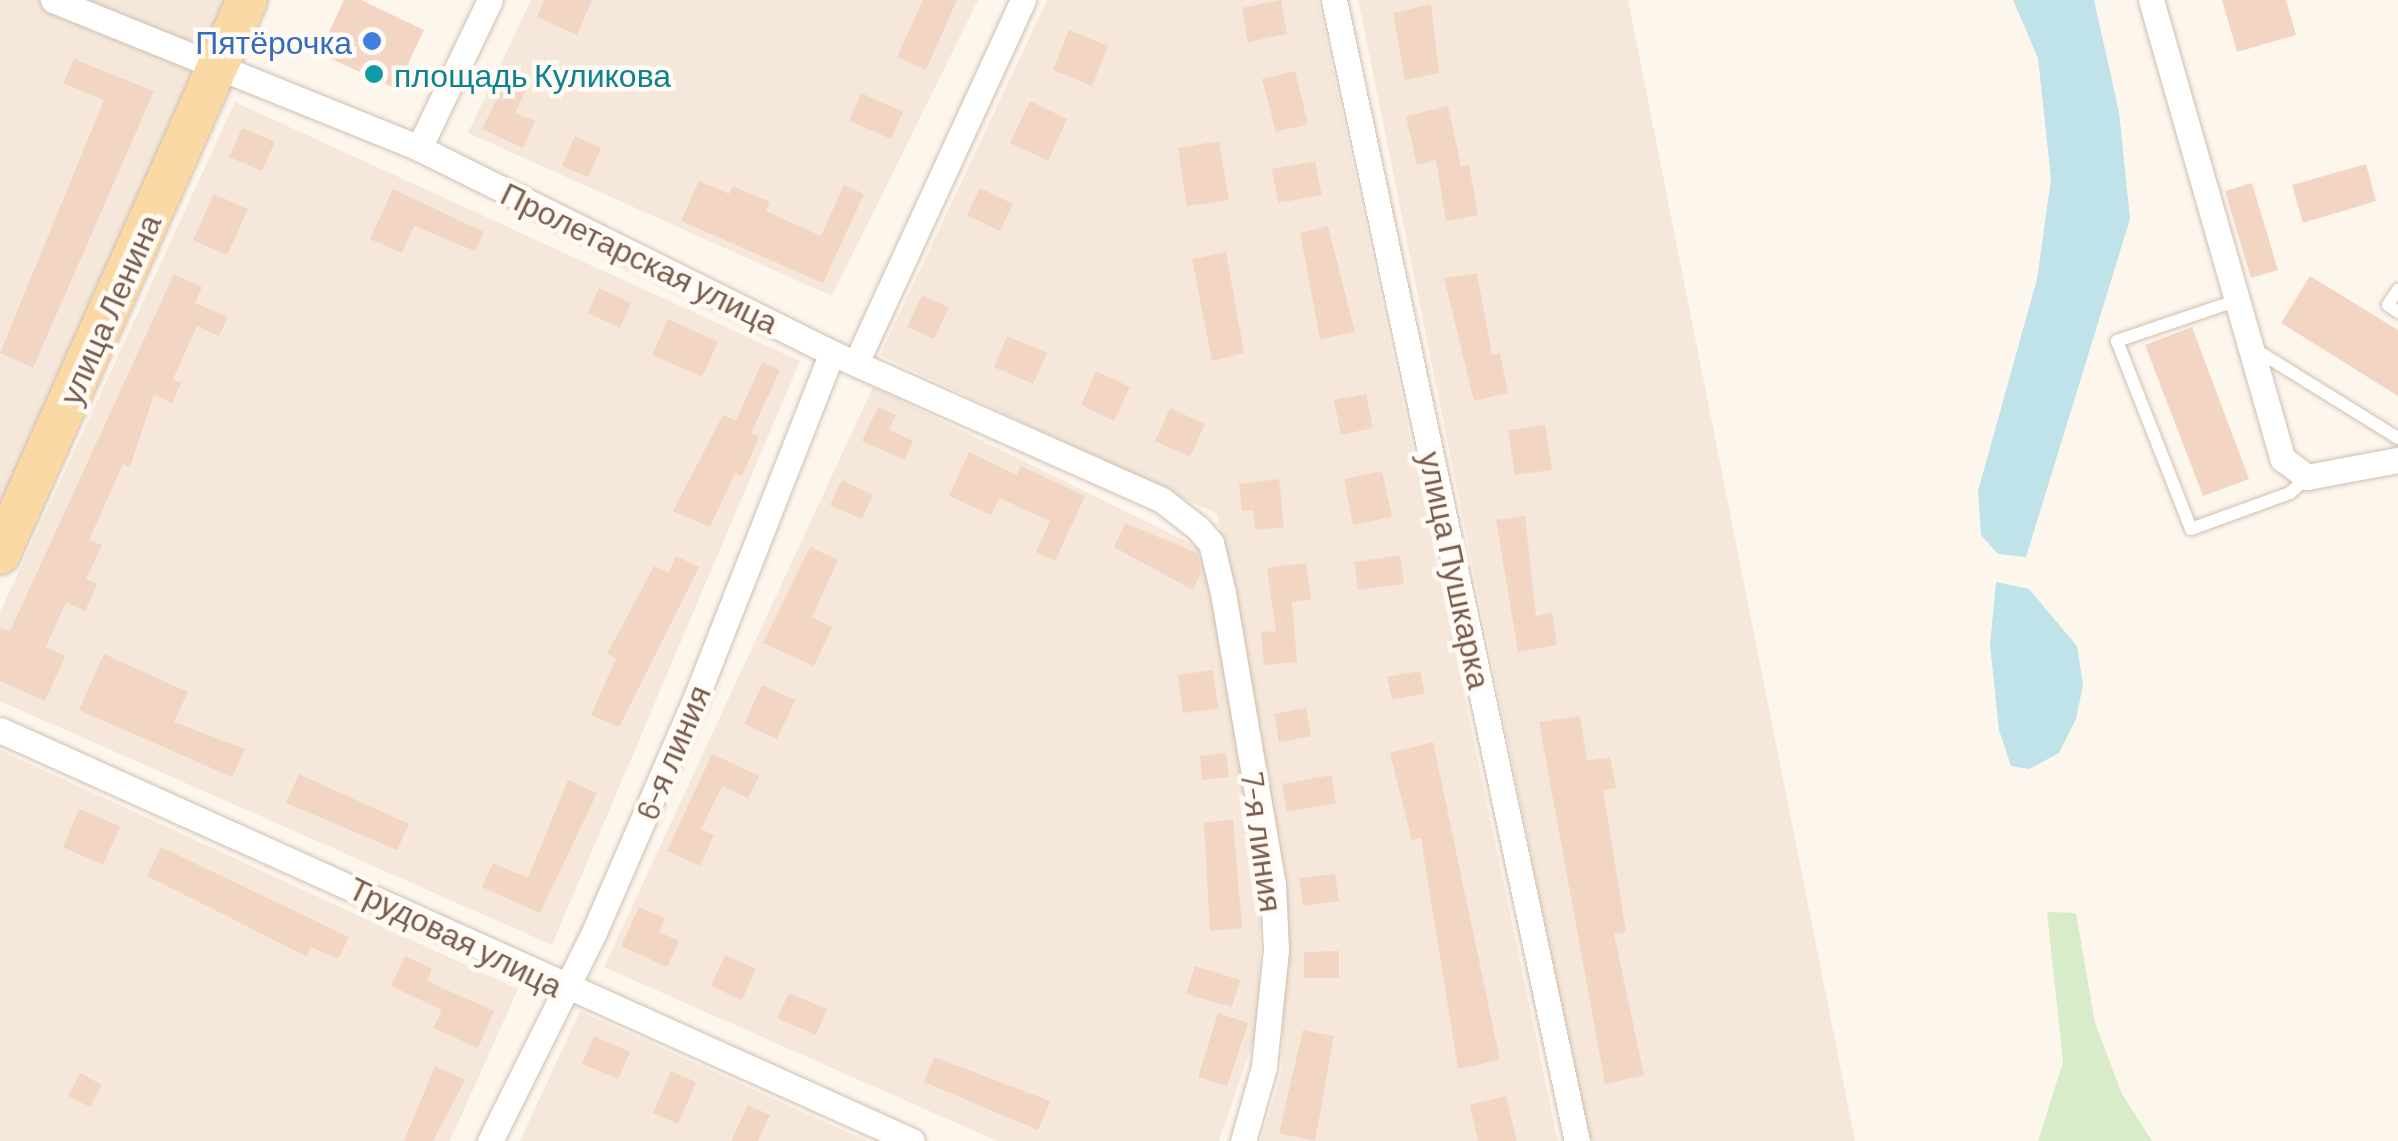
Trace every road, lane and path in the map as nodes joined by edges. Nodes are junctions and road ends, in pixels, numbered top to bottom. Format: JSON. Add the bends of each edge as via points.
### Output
{"nodes":[{"id":1,"x":53,"y":0,"type":"edge"},
{"id":2,"x":247,"y":0,"type":"edge"},
{"id":3,"x":490,"y":0,"type":"edge"},
{"id":4,"x":1023,"y":0,"type":"edge"},
{"id":5,"x":1334,"y":0,"type":"edge"},
{"id":6,"x":2151,"y":0,"type":"edge"},
{"id":7,"x":218,"y":64,"type":"junction"},
{"id":8,"x":419,"y":148,"type":"junction"},
{"id":9,"x":2398,"y":290,"type":"edge"},
{"id":10,"x":2238,"y":300,"type":"junction"},
{"id":11,"x":2398,"y":312,"type":"edge"},
{"id":12,"x":2252,"y":348,"type":"junction"},
{"id":13,"x":832,"y":353,"type":"junction"},
{"id":14,"x":856,"y":364,"type":"junction"},
{"id":15,"x":2398,"y":438,"type":"edge"},
{"id":16,"x":2398,"y":460,"type":"edge"},
{"id":17,"x":2307,"y":477,"type":"junction"},
{"id":18,"x":1211,"y":543,"type":"joint"},
{"id":19,"x":0,"y":554,"type":"edge"},
{"id":20,"x":0,"y":730,"type":"edge"},
{"id":21,"x":562,"y":988,"type":"junction"},
{"id":22,"x":490,"y":1141,"type":"edge"},
{"id":23,"x":912,"y":1141,"type":"edge"},
{"id":24,"x":1242,"y":1141,"type":"edge"},
{"id":25,"x":1577,"y":1141,"type":"edge"}],
"edges":[{"from":1,"to":7,"type":"street","name":"Пролетарская улица"},
{"from":2,"to":7,"type":"main road"},
{"from":3,"to":8,"type":"street"},
{"from":4,"to":14,"type":"street"},
{"from":5,"to":25,"type":"street","name":"улица Пушкарка"},
{"from":6,"to":10,"type":"street"},
{"from":7,"to":8,"type":"street","name":"Пролетарская улица"},
{"from":7,"to":19,"type":"main road","name":"улица Ленина"},
{"from":8,"to":13,"type":"street","name":"Пролетарская улица"},
{"from":9,"to":11,"type":"lane","via":[[2388,305]]},
{"from":10,"to":12,"type":"street"},
{"from":10,"to":17,"type":"lane","via":[[2117,341],[2191,529],[2290,494]]},
{"from":12,"to":15,"type":"lane"},
{"from":12,"to":17,"type":"street","via":[[2283,458]]},
{"from":13,"to":14,"type":"street","name":"Пролетарская улица"},
{"from":13,"to":21,"type":"street","name":"6-я линия","via":[[688,718],[595,930]]},
{"from":14,"to":18,"type":"street","name":"Пролетарская улица","via":[[1162,500]]},
{"from":16,"to":17,"type":"street"},
{"from":18,"to":24,"type":"street","name":"7-я линия","via":[[1274,901],[1264,1067]]},
{"from":20,"to":21,"type":"street","name":"Трудовая улица","via":[[328,873]]},
{"from":21,"to":22,"type":"street","name":"6-я линия"},
{"from":21,"to":23,"type":"street","name":"Трудовая улица"}]}
